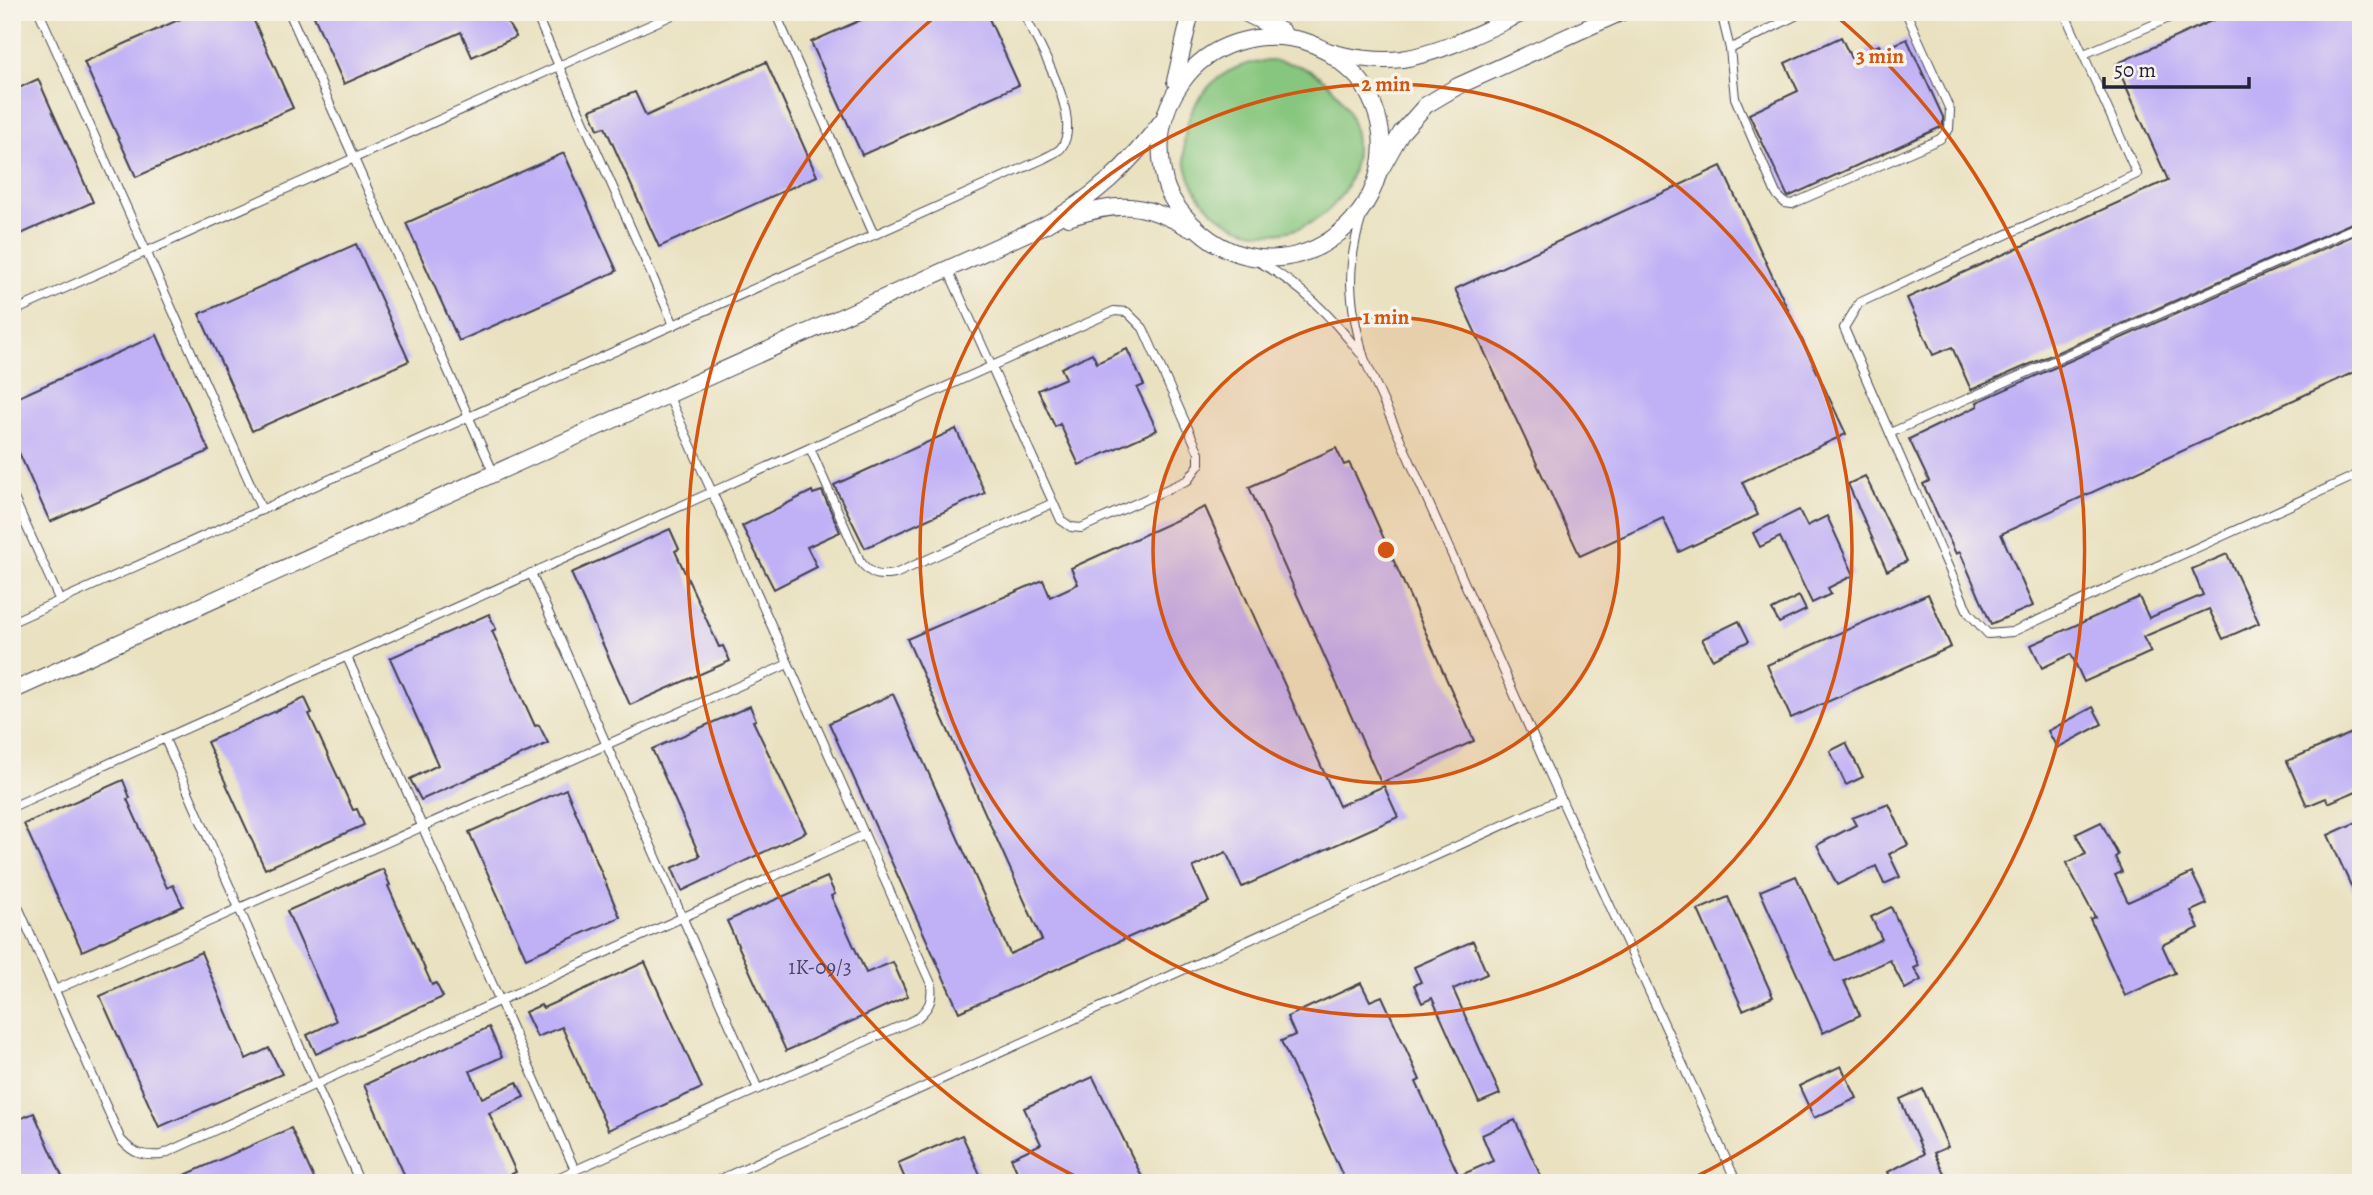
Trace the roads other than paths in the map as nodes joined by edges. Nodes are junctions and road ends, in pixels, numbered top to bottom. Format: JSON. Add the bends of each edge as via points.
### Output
{"nodes":[{"id":1,"x":39,"y":12,"type":"edge"},
{"id":2,"x":289,"y":12,"type":"edge"},
{"id":3,"x":535,"y":12,"type":"edge"},
{"id":4,"x":679,"y":12,"type":"edge"},
{"id":5,"x":775,"y":12,"type":"edge"},
{"id":6,"x":1023,"y":12,"type":"edge"},
{"id":7,"x":1191,"y":12,"type":"edge"},
{"id":8,"x":1243,"y":12,"type":"edge"},
{"id":9,"x":1525,"y":12,"type":"edge"},
{"id":10,"x":1622,"y":12,"type":"edge"},
{"id":11,"x":1721,"y":12,"type":"edge"},
{"id":12,"x":1803,"y":12,"type":"edge"},
{"id":13,"x":1906,"y":12,"type":"edge"},
{"id":14,"x":2064,"y":12,"type":"edge"},
{"id":15,"x":2183,"y":12,"type":"edge"},
{"id":16,"x":1305,"y":41,"type":"junction"},
{"id":17,"x":1730,"y":49,"type":"junction"},
{"id":18,"x":1327,"y":51,"type":"junction"},
{"id":19,"x":2084,"y":54,"type":"junction"},
{"id":20,"x":559,"y":66,"type":"junction"},
{"id":21,"x":1169,"y":100,"type":"junction"},
{"id":22,"x":1162,"y":121,"type":"junction"},
{"id":23,"x":354,"y":158,"type":"junction"},
{"id":24,"x":1380,"y":171,"type":"junction"},
{"id":25,"x":1364,"y":209,"type":"junction"},
{"id":26,"x":1045,"y":225,"type":"junction"},
{"id":27,"x":2361,"y":225,"type":"edge"},
{"id":28,"x":874,"y":235,"type":"junction"},
{"id":29,"x":1205,"y":237,"type":"junction"},
{"id":30,"x":146,"y":252,"type":"junction"},
{"id":31,"x":1251,"y":257,"type":"junction"},
{"id":32,"x":948,"y":270,"type":"junction"},
{"id":33,"x":12,"y":312,"type":"edge"},
{"id":34,"x":674,"y":325,"type":"junction"},
{"id":35,"x":1364,"y":358,"type":"junction"},
{"id":36,"x":992,"y":366,"type":"junction"},
{"id":37,"x":668,"y":395,"type":"junction"},
{"id":38,"x":468,"y":417,"type":"junction"},
{"id":39,"x":1890,"y":433,"type":"junction"},
{"id":40,"x":810,"y":448,"type":"junction"},
{"id":41,"x":2361,"y":473,"type":"edge"},
{"id":42,"x":494,"y":474,"type":"junction"},
{"id":43,"x":712,"y":492,"type":"junction"},
{"id":44,"x":12,"y":494,"type":"edge"},
{"id":45,"x":1053,"y":503,"type":"junction"},
{"id":46,"x":262,"y":510,"type":"junction"},
{"id":47,"x":531,"y":573,"type":"junction"},
{"id":48,"x":60,"y":601,"type":"junction"},
{"id":49,"x":12,"y":622,"type":"edge"},
{"id":50,"x":347,"y":657,"type":"junction"},
{"id":51,"x":788,"y":664,"type":"junction"},
{"id":52,"x":12,"y":691,"type":"edge"},
{"id":53,"x":164,"y":738,"type":"junction"},
{"id":54,"x":606,"y":746,"type":"junction"},
{"id":55,"x":1561,"y":799,"type":"junction"},
{"id":56,"x":12,"y":807,"type":"edge"},
{"id":57,"x":423,"y":827,"type":"junction"},
{"id":58,"x":864,"y":835,"type":"junction"},
{"id":59,"x":12,"y":893,"type":"edge"},
{"id":60,"x":239,"y":908,"type":"junction"},
{"id":61,"x":681,"y":918,"type":"junction"},
{"id":62,"x":55,"y":990,"type":"junction"},
{"id":63,"x":500,"y":1000,"type":"junction"},
{"id":64,"x":316,"y":1084,"type":"junction"},
{"id":65,"x":758,"y":1089,"type":"junction"},
{"id":66,"x":575,"y":1170,"type":"junction"},
{"id":67,"x":360,"y":1183,"type":"edge"},
{"id":68,"x":546,"y":1183,"type":"edge"},
{"id":69,"x":712,"y":1183,"type":"edge"},
{"id":70,"x":1737,"y":1183,"type":"edge"}],
"edges":[{"from":1,"to":30,"type":"lane"},
{"from":2,"to":23,"type":"lane"},
{"from":3,"to":20,"type":"lane"},
{"from":4,"to":20,"type":"lane"},
{"from":5,"to":28,"type":"lane"},
{"from":6,"to":28,"type":"lane","via":[[1069,113],[1061,148]]},
{"from":7,"to":21,"type":"street"},
{"from":8,"to":16,"type":"street"},
{"from":9,"to":18,"type":"street","via":[[1444,49],[1399,60]]},
{"from":10,"to":24,"type":"street","via":[[1426,105],[1401,133]]},
{"from":11,"to":17,"type":"lane"},
{"from":12,"to":17,"type":"lane"},
{"from":13,"to":17,"type":"lane","via":[[1950,110],[1949,129],[1940,139],[1792,204],[1776,194],[1735,99]]},
{"from":14,"to":19,"type":"lane"},
{"from":15,"to":19,"type":"lane"},
{"from":16,"to":18,"type":"street"},
{"from":16,"to":21,"type":"street","via":[[1265,35],[1225,45],[1192,67]]},
{"from":18,"to":24,"type":"street","via":[[1361,82],[1380,124]]},
{"from":19,"to":39,"type":"lane","via":[[2137,174],[1859,303],[1844,328]]},
{"from":20,"to":23,"type":"lane"},
{"from":20,"to":34,"type":"lane"},
{"from":21,"to":22,"type":"street"},
{"from":22,"to":26,"type":"street","via":[[1115,177]]},
{"from":22,"to":29,"type":"street","via":[[1159,154],[1166,186],[1182,214]]},
{"from":23,"to":30,"type":"lane"},
{"from":23,"to":38,"type":"lane"},
{"from":24,"to":25,"type":"street"},
{"from":25,"to":31,"type":"street","via":[[1334,240],[1294,256]]},
{"from":25,"to":35,"type":"lane","via":[[1349,263],[1352,313]]},
{"from":26,"to":29,"type":"street","via":[[1124,205],[1158,211]]},
{"from":26,"to":32,"type":"street"},
{"from":27,"to":39,"type":"lane"},
{"from":28,"to":34,"type":"lane"},
{"from":29,"to":31,"type":"street"},
{"from":30,"to":33,"type":"lane"},
{"from":30,"to":46,"type":"lane"},
{"from":31,"to":35,"type":"lane","via":[[1298,285],[1334,319]]},
{"from":32,"to":36,"type":"lane"},
{"from":32,"to":37,"type":"street"},
{"from":34,"to":38,"type":"lane"},
{"from":35,"to":55,"type":"lane"},
{"from":36,"to":40,"type":"lane"},
{"from":36,"to":45,"type":"lane"},
{"from":36,"to":45,"type":"lane","via":[[1114,311],[1127,312],[1143,328],[1199,453],[1199,465],[1188,480],[1081,528],[1060,520]]},
{"from":37,"to":42,"type":"street"},
{"from":37,"to":43,"type":"lane"},
{"from":38,"to":42,"type":"lane"},
{"from":38,"to":46,"type":"lane"},
{"from":39,"to":41,"type":"lane","via":[[1968,612],[1988,634],[2012,632]]},
{"from":40,"to":43,"type":"lane"},
{"from":40,"to":45,"type":"lane","via":[[860,561],[879,577],[895,574]]},
{"from":42,"to":52,"type":"street"},
{"from":43,"to":47,"type":"lane"},
{"from":43,"to":51,"type":"lane"},
{"from":44,"to":48,"type":"lane"},
{"from":46,"to":48,"type":"lane"},
{"from":47,"to":50,"type":"lane"},
{"from":47,"to":54,"type":"lane"},
{"from":48,"to":49,"type":"lane"},
{"from":50,"to":53,"type":"lane"},
{"from":50,"to":57,"type":"lane"},
{"from":51,"to":54,"type":"lane"},
{"from":51,"to":58,"type":"lane"},
{"from":53,"to":56,"type":"lane"},
{"from":53,"to":60,"type":"lane"},
{"from":54,"to":57,"type":"lane"},
{"from":54,"to":61,"type":"lane"},
{"from":55,"to":69,"type":"lane"},
{"from":55,"to":70,"type":"lane"},
{"from":57,"to":60,"type":"lane"},
{"from":57,"to":63,"type":"lane"},
{"from":58,"to":61,"type":"lane"},
{"from":58,"to":65,"type":"lane","via":[[930,984],[928,1009],[916,1019]]},
{"from":59,"to":62,"type":"lane"},
{"from":60,"to":62,"type":"lane"},
{"from":60,"to":64,"type":"lane"},
{"from":61,"to":63,"type":"lane"},
{"from":61,"to":65,"type":"lane"},
{"from":62,"to":64,"type":"lane","via":[[121,1140],[143,1156],[161,1154]]},
{"from":63,"to":64,"type":"lane"},
{"from":63,"to":66,"type":"lane"},
{"from":64,"to":67,"type":"lane"},
{"from":65,"to":66,"type":"lane"},
{"from":66,"to":68,"type":"lane"}]}
